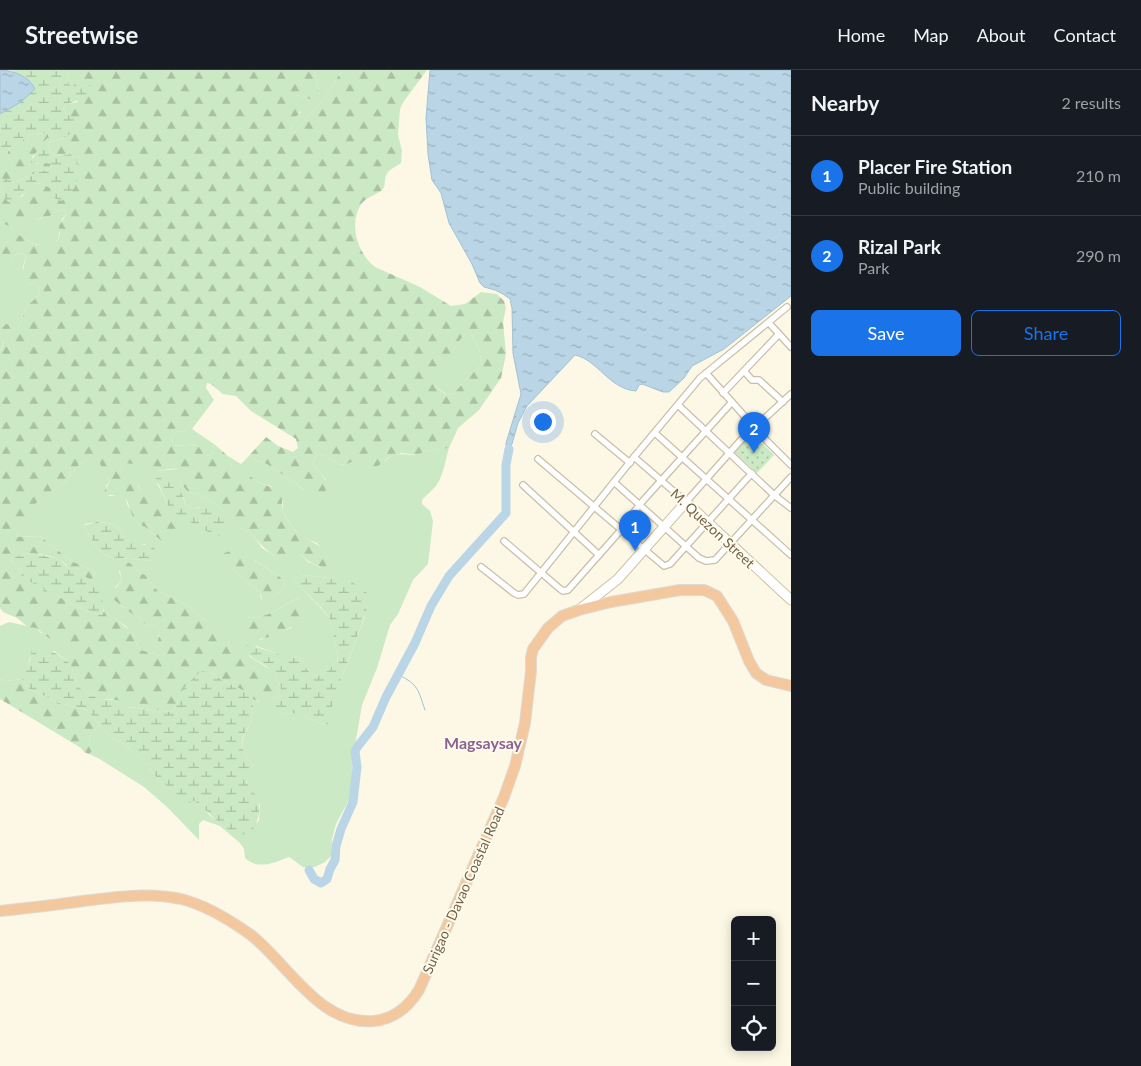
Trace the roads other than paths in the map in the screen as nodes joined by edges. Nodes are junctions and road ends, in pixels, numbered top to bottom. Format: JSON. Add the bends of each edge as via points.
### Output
{"nodes":[{"id":1,"x":787,"y":306,"type":"dead end"},
{"id":2,"x":769,"y":323,"type":"junction"},
{"id":3,"x":779,"y":334,"type":"junction"},
{"id":4,"x":791,"y":347,"type":"edge"},
{"id":5,"x":744,"y":371,"type":"junction"},
{"id":6,"x":706,"y":373,"type":"junction"},
{"id":7,"x":723,"y":392,"type":"junction"},
{"id":8,"x":791,"y":394,"type":"edge"},
{"id":9,"x":732,"y":402,"type":"junction"},
{"id":10,"x":783,"y":402,"type":"junction"},
{"id":11,"x":678,"y":405,"type":"junction"},
{"id":12,"x":755,"y":427,"type":"junction"},
{"id":13,"x":706,"y":431,"type":"junction"},
{"id":14,"x":656,"y":433,"type":"junction"},
{"id":15,"x":595,"y":434,"type":"dead end"},
{"id":16,"x":729,"y":453,"type":"junction"},
{"id":17,"x":683,"y":456,"type":"junction"},
{"id":18,"x":538,"y":459,"type":"dead end"},
{"id":19,"x":632,"y":460,"type":"junction"},
{"id":20,"x":791,"y":465,"type":"edge"},
{"id":21,"x":752,"y":473,"type":"junction"},
{"id":22,"x":791,"y":477,"type":"edge"},
{"id":23,"x":707,"y":478,"type":"junction"},
{"id":24,"x":662,"y":481,"type":"junction"},
{"id":25,"x":614,"y":482,"type":"junction"},
{"id":26,"x":523,"y":485,"type":"dead end"},
{"id":27,"x":774,"y":495,"type":"junction"},
{"id":28,"x":730,"y":499,"type":"junction"},
{"id":29,"x":686,"y":502,"type":"junction"},
{"id":30,"x":640,"y":504,"type":"junction"},
{"id":31,"x":594,"y":508,"type":"junction"},
{"id":32,"x":791,"y":508,"type":"edge"},
{"id":33,"x":753,"y":519,"type":"junction"},
{"id":34,"x":707,"y":523,"type":"junction"},
{"id":35,"x":665,"y":527,"type":"junction"},
{"id":36,"x":621,"y":530,"type":"junction"},
{"id":37,"x":574,"y":533,"type":"junction"},
{"id":38,"x":504,"y":541,"type":"dead end"},
{"id":39,"x":730,"y":544,"type":"junction"},
{"id":40,"x":686,"y":546,"type":"junction"},
{"id":41,"x":645,"y":550,"type":"junction"},
{"id":42,"x":791,"y":554,"type":"edge"},
{"id":43,"x":599,"y":555,"type":"junction"},
{"id":44,"x":481,"y":567,"type":"dead end"},
{"id":45,"x":542,"y":573,"type":"junction"},
{"id":46,"x":791,"y":600,"type":"edge"},
{"id":47,"x":579,"y":610,"type":"junction"},
{"id":48,"x":791,"y":686,"type":"edge"},
{"id":49,"x":0,"y":911,"type":"edge"}],
"edges":[{"from":1,"to":2,"type":"street"},
{"from":2,"to":3,"type":"street"},
{"from":2,"to":6,"type":"street"},
{"from":3,"to":4,"type":"street"},
{"from":3,"to":5,"type":"street"},
{"from":5,"to":7,"type":"street"},
{"from":5,"to":10,"type":"street"},
{"from":6,"to":7,"type":"street"},
{"from":6,"to":11,"type":"street"},
{"from":7,"to":9,"type":"street"},
{"from":8,"to":10,"type":"street"},
{"from":9,"to":12,"type":"street"},
{"from":9,"to":13,"type":"street"},
{"from":10,"to":12,"type":"street"},
{"from":11,"to":13,"type":"street"},
{"from":11,"to":14,"type":"street"},
{"from":12,"to":16,"type":"street"},
{"from":12,"to":20,"type":"street"},
{"from":13,"to":16,"type":"street"},
{"from":13,"to":17,"type":"street"},
{"from":14,"to":17,"type":"street"},
{"from":14,"to":19,"type":"street"},
{"from":15,"to":19,"type":"street","name":"M. Quezon Street"},
{"from":16,"to":21,"type":"street"},
{"from":16,"to":23,"type":"street"},
{"from":17,"to":23,"type":"street"},
{"from":17,"to":24,"type":"street"},
{"from":18,"to":31,"type":"street"},
{"from":19,"to":24,"type":"street","name":"M. Quezon Street"},
{"from":19,"to":25,"type":"street"},
{"from":21,"to":27,"type":"street"},
{"from":21,"to":28,"type":"street"},
{"from":22,"to":27,"type":"street"},
{"from":23,"to":28,"type":"street"},
{"from":23,"to":29,"type":"street"},
{"from":24,"to":29,"type":"street","name":"M. Quezon Street"},
{"from":24,"to":30,"type":"street"},
{"from":25,"to":30,"type":"street"},
{"from":25,"to":31,"type":"street"},
{"from":26,"to":37,"type":"street"},
{"from":27,"to":32,"type":"street"},
{"from":27,"to":33,"type":"street"},
{"from":28,"to":33,"type":"street"},
{"from":28,"to":34,"type":"street"},
{"from":29,"to":34,"type":"street","name":"M. Quezon Street"},
{"from":29,"to":35,"type":"street"},
{"from":30,"to":35,"type":"street"},
{"from":30,"to":36,"type":"street"},
{"from":31,"to":36,"type":"street"},
{"from":31,"to":37,"type":"street"},
{"from":33,"to":39,"type":"street"},
{"from":33,"to":42,"type":"street"},
{"from":34,"to":39,"type":"street","name":"M. Quezon Street"},
{"from":34,"to":40,"type":"street"},
{"from":35,"to":40,"type":"street"},
{"from":35,"to":41,"type":"street"},
{"from":36,"to":41,"type":"street"},
{"from":36,"to":43,"type":"street"},
{"from":37,"to":43,"type":"street"},
{"from":37,"to":45,"type":"street"},
{"from":38,"to":45,"type":"street"},
{"from":39,"to":40,"type":"street","via":[[710,561],[699,558]]},
{"from":39,"to":46,"type":"street","name":"M. Quezon Street"},
{"from":40,"to":41,"type":"street","via":[[666,566]]},
{"from":41,"to":47,"type":"street","via":[[618,580]]},
{"from":43,"to":45,"type":"street","via":[[566,591]]},
{"from":44,"to":45,"type":"street","via":[[520,595]]},
{"from":47,"to":48,"type":"highway","name":"Surigao - Davao Coastal Road","via":[[680,590],[709,591],[722,602],[733,621],[753,669],[766,680]]},
{"from":47,"to":49,"type":"highway","name":"Surigao - Davao Coastal Road","via":[[562,616],[533,649],[525,723],[504,797],[424,981],[413,999],[388,1018],[362,1021],[345,1018],[328,1008],[258,941],[232,922],[180,899],[140,895]]}]}
